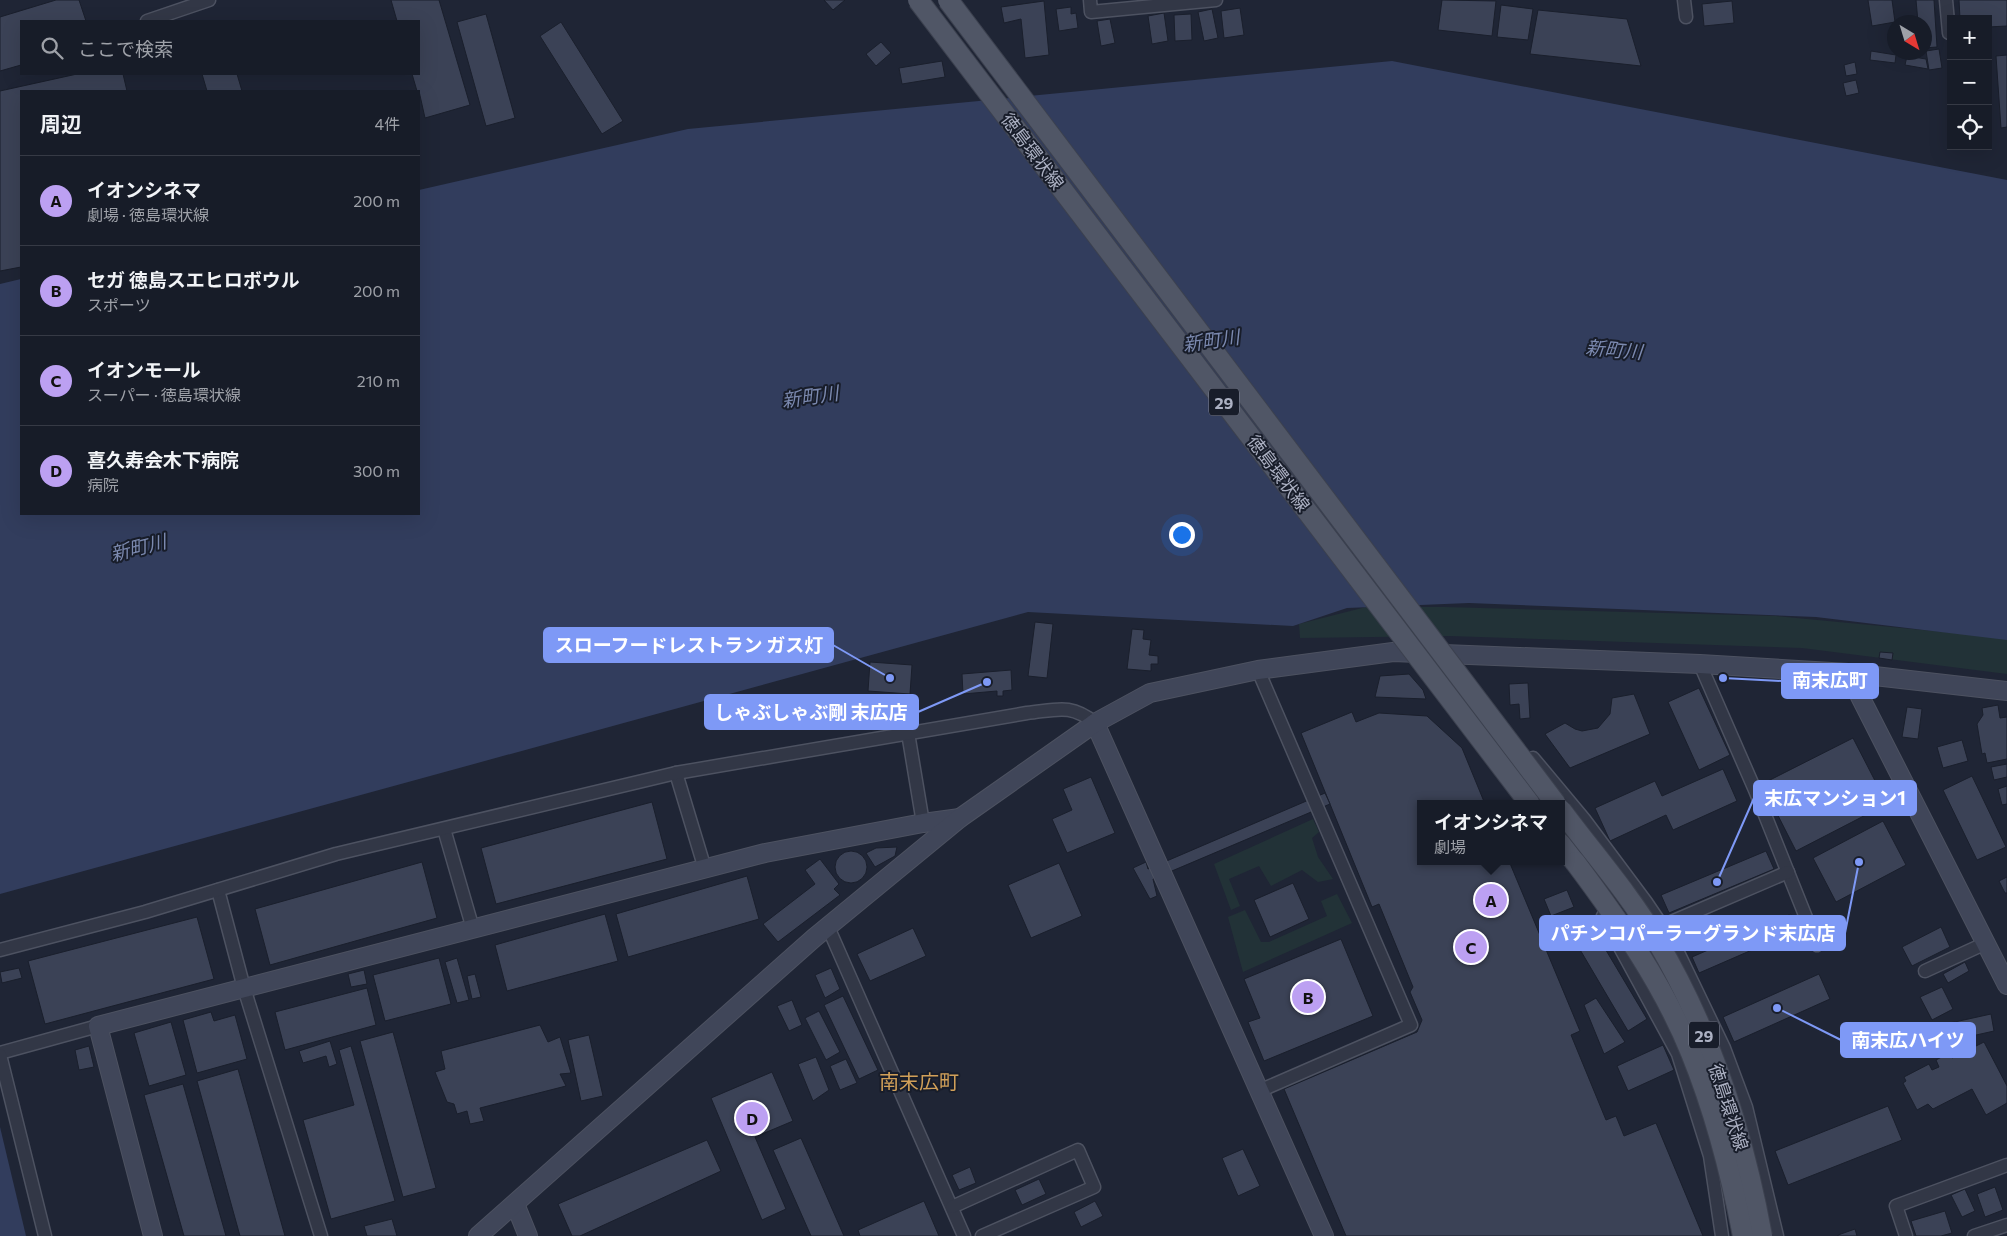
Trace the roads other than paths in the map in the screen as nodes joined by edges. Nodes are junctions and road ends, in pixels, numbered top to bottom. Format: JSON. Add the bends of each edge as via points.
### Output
{"nodes":[{"id":1,"x":209,"y":0,"type":"edge"},
{"id":2,"x":918,"y":0,"type":"edge"},
{"id":3,"x":948,"y":0,"type":"edge"},
{"id":4,"x":1090,"y":0,"type":"edge"},
{"id":5,"x":1216,"y":0,"type":"edge"},
{"id":6,"x":1684,"y":0,"type":"edge"},
{"id":7,"x":1946,"y":0,"type":"edge"},
{"id":8,"x":1947,"y":15,"type":"edge"},
{"id":9,"x":1686,"y":17,"type":"dead end"},
{"id":10,"x":150,"y":20,"type":"edge"},
{"id":11,"x":1436,"y":654,"type":"junction"},
{"id":12,"x":1700,"y":664,"type":"junction"},
{"id":13,"x":1258,"y":670,"type":"junction"},
{"id":14,"x":1848,"y":673,"type":"junction"},
{"id":15,"x":1454,"y":675,"type":"junction"},
{"id":16,"x":2007,"y":691,"type":"edge"},
{"id":17,"x":1095,"y":723,"type":"junction"},
{"id":18,"x":908,"y":733,"type":"junction"},
{"id":19,"x":676,"y":773,"type":"junction"},
{"id":20,"x":1523,"y":800,"type":"edge"},
{"id":21,"x":1527,"y":800,"type":"edge"},
{"id":22,"x":1553,"y":800,"type":"edge"},
{"id":23,"x":1565,"y":815,"type":"edge"},
{"id":24,"x":960,"y":818,"type":"junction"},
{"id":25,"x":1584,"y":819,"type":"junction"},
{"id":26,"x":923,"y":822,"type":"junction"},
{"id":27,"x":444,"y":829,"type":"junction"},
{"id":28,"x":1565,"y":835,"type":"edge"},
{"id":29,"x":1565,"y":849,"type":"edge"},
{"id":30,"x":1565,"y":859,"type":"edge"},
{"id":31,"x":705,"y":869,"type":"junction"},
{"id":32,"x":1788,"y":872,"type":"junction"},
{"id":33,"x":218,"y":890,"type":"junction"},
{"id":34,"x":1646,"y":902,"type":"junction"},
{"id":35,"x":1606,"y":920,"type":"junction"},
{"id":36,"x":1662,"y":926,"type":"junction"},
{"id":37,"x":828,"y":927,"type":"junction"},
{"id":38,"x":473,"y":929,"type":"junction"},
{"id":39,"x":1986,"y":943,"type":"junction"},
{"id":40,"x":1817,"y":945,"type":"dead end"},
{"id":41,"x":0,"y":950,"type":"edge"},
{"id":42,"x":1925,"y":971,"type":"dead end"},
{"id":43,"x":2007,"y":985,"type":"edge"},
{"id":44,"x":244,"y":988,"type":"junction"},
{"id":45,"x":1699,"y":994,"type":"junction"},
{"id":46,"x":1655,"y":1012,"type":"junction"},
{"id":47,"x":98,"y":1026,"type":"junction"},
{"id":48,"x":0,"y":1054,"type":"edge"},
{"id":49,"x":1259,"y":1091,"type":"junction"},
{"id":50,"x":1746,"y":1107,"type":"junction"},
{"id":51,"x":1698,"y":1116,"type":"junction"},
{"id":52,"x":2007,"y":1165,"type":"edge"},
{"id":53,"x":515,"y":1204,"type":"junction"},
{"id":54,"x":952,"y":1207,"type":"junction"},
{"id":55,"x":1771,"y":1213,"type":"junction"},
{"id":56,"x":1718,"y":1219,"type":"junction"},
{"id":57,"x":2007,"y":1224,"type":"edge"},
{"id":58,"x":45,"y":1236,"type":"edge"},
{"id":59,"x":153,"y":1236,"type":"edge"},
{"id":60,"x":321,"y":1236,"type":"edge"},
{"id":61,"x":478,"y":1236,"type":"edge"},
{"id":62,"x":528,"y":1236,"type":"edge"},
{"id":63,"x":964,"y":1236,"type":"edge"},
{"id":64,"x":982,"y":1236,"type":"edge"},
{"id":65,"x":1324,"y":1236,"type":"edge"},
{"id":66,"x":1722,"y":1236,"type":"edge"},
{"id":67,"x":1743,"y":1236,"type":"edge"},
{"id":68,"x":1762,"y":1236,"type":"edge"},
{"id":69,"x":1776,"y":1236,"type":"edge"},
{"id":70,"x":1906,"y":1236,"type":"edge"},
{"id":71,"x":1974,"y":1236,"type":"edge"}],
"edges":[{"from":1,"to":10,"type":"street"},
{"from":2,"to":21,"type":"main road","name":"徳島環状線","number":"29","bridge":true},
{"from":3,"to":22,"type":"main road","name":"徳島環状線","number":"29","bridge":true},
{"from":4,"to":5,"type":"street","via":[[1091,12]]},
{"from":6,"to":9,"type":"street"},
{"from":7,"to":8,"type":"street"},
{"from":11,"to":12,"type":"street"},
{"from":11,"to":13,"type":"street","via":[[1393,652]]},
{"from":11,"to":15,"type":"street"},
{"from":12,"to":14,"type":"street"},
{"from":12,"to":32,"type":"street"},
{"from":13,"to":17,"type":"street","via":[[1150,693]]},
{"from":13,"to":49,"type":"street","via":[[1411,1025]]},
{"from":14,"to":16,"type":"street"},
{"from":14,"to":39,"type":"street"},
{"from":15,"to":20,"type":"street","via":[[1505,774]]},
{"from":15,"to":25,"type":"street","via":[[1530,754]]},
{"from":17,"to":18,"type":"street","via":[[1084,714],[1069,709]]},
{"from":17,"to":24,"type":"street"},
{"from":17,"to":49,"type":"street"},
{"from":18,"to":19,"type":"street"},
{"from":18,"to":26,"type":"street"},
{"from":19,"to":27,"type":"street"},
{"from":19,"to":31,"type":"street"},
{"from":23,"to":68,"type":"main road","name":"徳島環状線","number":"29","bridge":true,"via":[[1657,940],[1699,1022],[1735,1118]]},
{"from":24,"to":26,"type":"street"},
{"from":24,"to":37,"type":"street"},
{"from":25,"to":28,"type":"street"},
{"from":25,"to":34,"type":"street"},
{"from":26,"to":31,"type":"street","via":[[765,853]]},
{"from":27,"to":33,"type":"street","via":[[336,854]]},
{"from":27,"to":38,"type":"street"},
{"from":29,"to":67,"type":"main road","name":"徳島環状線","number":"29","bridge":true,"via":[[1642,957],[1688,1045],[1720,1136]]},
{"from":30,"to":35,"type":"street"},
{"from":31,"to":38,"type":"street"},
{"from":32,"to":36,"type":"street"},
{"from":32,"to":40,"type":"street"},
{"from":33,"to":41,"type":"street"},
{"from":33,"to":44,"type":"street"},
{"from":34,"to":35,"type":"street"},
{"from":34,"to":36,"type":"street"},
{"from":35,"to":46,"type":"street"},
{"from":36,"to":45,"type":"street"},
{"from":37,"to":53,"type":"street"},
{"from":37,"to":54,"type":"street"},
{"from":38,"to":44,"type":"street"},
{"from":39,"to":42,"type":"street"},
{"from":39,"to":43,"type":"street"},
{"from":44,"to":47,"type":"street"},
{"from":44,"to":60,"type":"street"},
{"from":45,"to":46,"type":"street"},
{"from":45,"to":50,"type":"street"},
{"from":46,"to":51,"type":"street","via":[[1678,1054]]},
{"from":47,"to":48,"type":"street"},
{"from":47,"to":59,"type":"street"},
{"from":48,"to":58,"type":"street"},
{"from":49,"to":65,"type":"street"},
{"from":50,"to":51,"type":"street"},
{"from":50,"to":55,"type":"street"},
{"from":51,"to":56,"type":"street","via":[[1710,1156]]},
{"from":52,"to":70,"type":"street","via":[[1896,1206]]},
{"from":53,"to":61,"type":"street"},
{"from":53,"to":62,"type":"street"},
{"from":54,"to":63,"type":"street"},
{"from":54,"to":64,"type":"street","via":[[1078,1150],[1094,1187]]},
{"from":55,"to":56,"type":"street"},
{"from":55,"to":69,"type":"street"},
{"from":56,"to":66,"type":"street"},
{"from":57,"to":71,"type":"street"}]}
